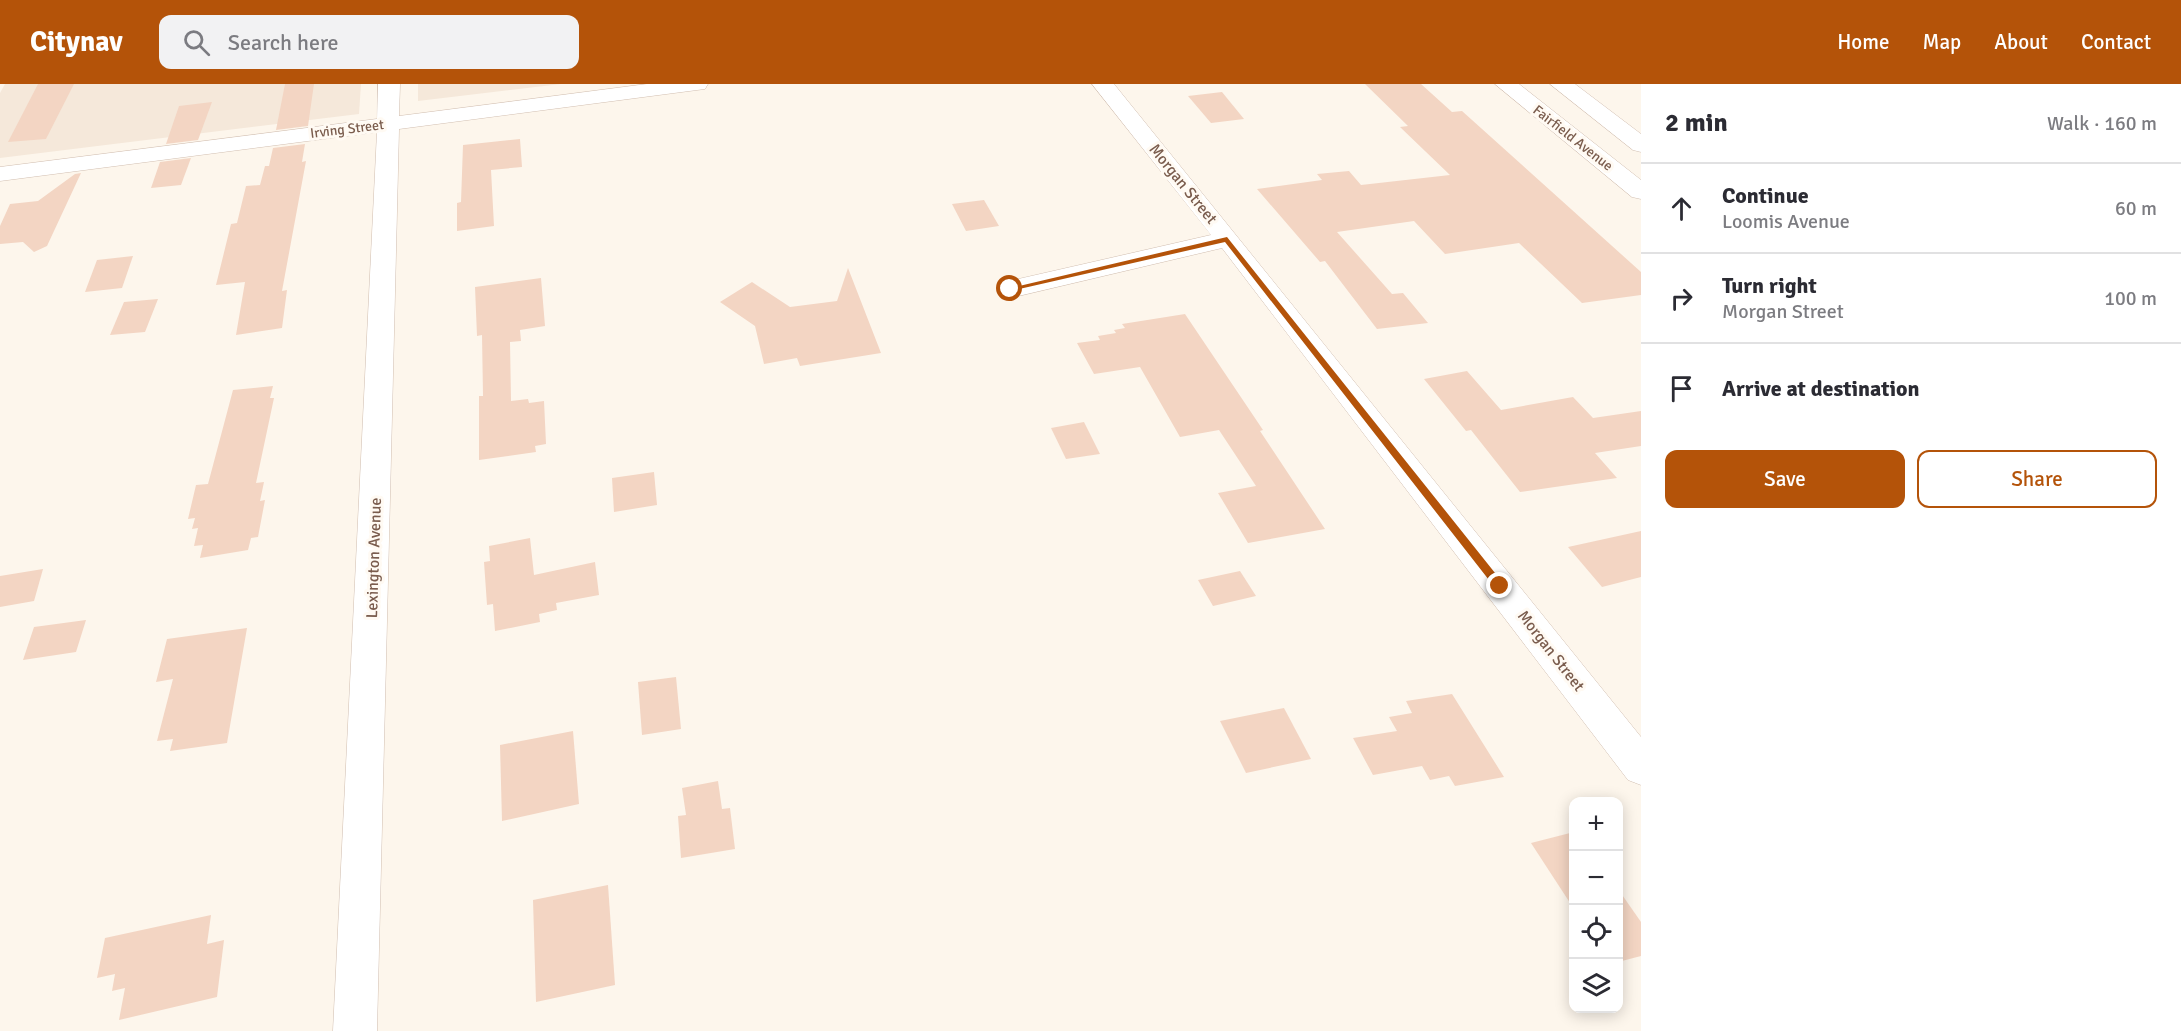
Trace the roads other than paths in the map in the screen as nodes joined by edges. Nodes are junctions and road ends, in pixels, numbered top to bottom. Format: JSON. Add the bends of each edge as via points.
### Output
{"nodes":[{"id":1,"x":389,"y":84,"type":"edge"},
{"id":2,"x":695,"y":84,"type":"edge"},
{"id":3,"x":1102,"y":84,"type":"edge"},
{"id":4,"x":1506,"y":84,"type":"edge"},
{"id":5,"x":1561,"y":84,"type":"edge"},
{"id":6,"x":388,"y":124,"type":"junction"},
{"id":7,"x":1641,"y":145,"type":"edge"},
{"id":8,"x":0,"y":174,"type":"edge"},
{"id":9,"x":1641,"y":192,"type":"edge"},
{"id":10,"x":1227,"y":239,"type":"junction"},
{"id":11,"x":1010,"y":289,"type":"dead end"},
{"id":12,"x":1641,"y":766,"type":"edge"},
{"id":13,"x":355,"y":1031,"type":"edge"}],
"edges":[{"from":1,"to":6,"type":"street","name":"Lexington Avenue"},
{"from":2,"to":6,"type":"street","name":"Irving Street"},
{"from":3,"to":10,"type":"street","name":"Morgan Street"},
{"from":4,"to":9,"type":"street","name":"Fairfield Avenue"},
{"from":5,"to":7,"type":"street"},
{"from":6,"to":8,"type":"street","name":"Irving Street"},
{"from":6,"to":13,"type":"street","name":"Lexington Avenue"},
{"from":10,"to":11,"type":"street"},
{"from":10,"to":12,"type":"street","name":"Morgan Street"}]}
